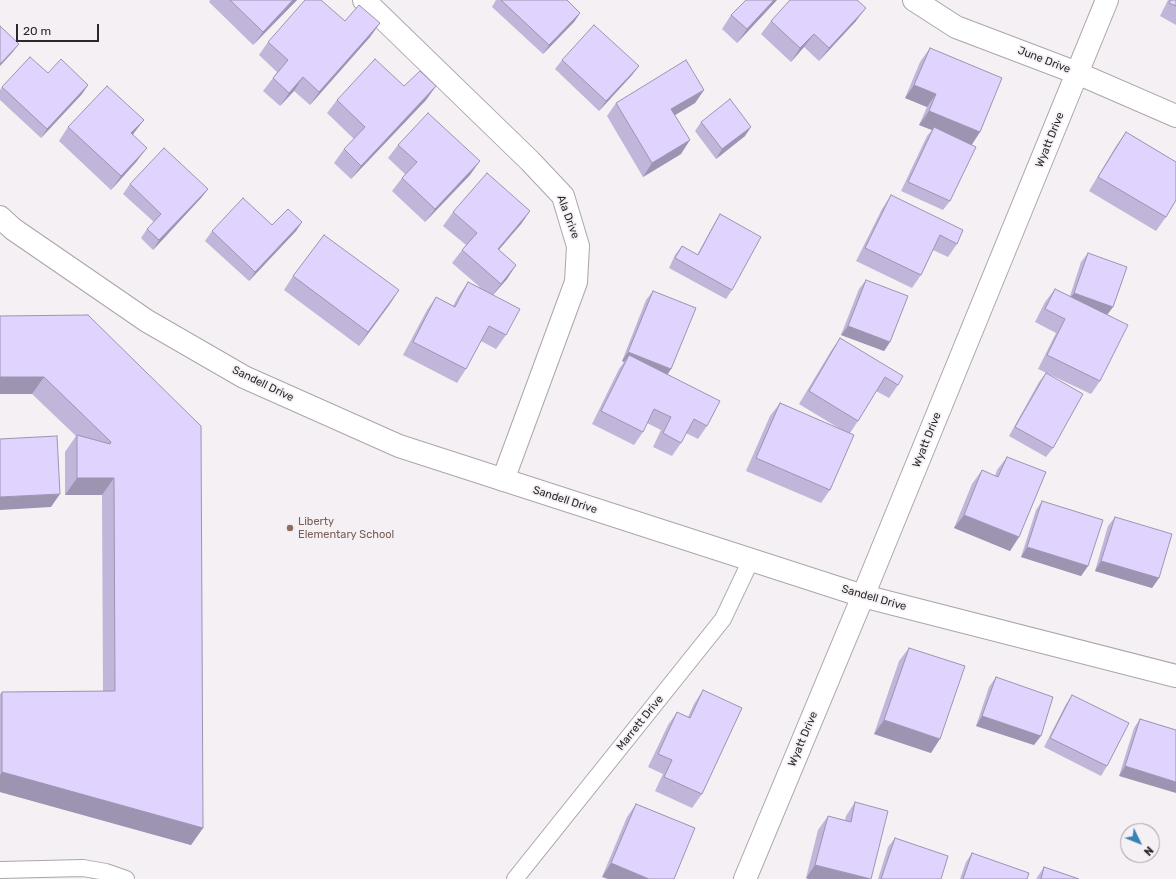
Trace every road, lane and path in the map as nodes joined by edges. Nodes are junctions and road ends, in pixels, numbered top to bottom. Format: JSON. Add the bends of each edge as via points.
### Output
{"nodes":[{"id":1,"x":364,"y":0,"type":"edge"},
{"id":2,"x":914,"y":0,"type":"edge"},
{"id":3,"x":1107,"y":0,"type":"edge"},
{"id":4,"x":1077,"y":73,"type":"junction"},
{"id":5,"x":1176,"y":116,"type":"edge"},
{"id":6,"x":0,"y":217,"type":"edge"},
{"id":7,"x":503,"y":480,"type":"junction"},
{"id":8,"x":751,"y":560,"type":"junction"},
{"id":9,"x":863,"y":596,"type":"junction"},
{"id":10,"x":1176,"y":676,"type":"edge"},
{"id":11,"x":0,"y":870,"type":"edge"},
{"id":12,"x":126,"y":879,"type":"edge"},
{"id":13,"x":515,"y":879,"type":"edge"},
{"id":14,"x":745,"y":879,"type":"edge"}],
"edges":[{"from":1,"to":7,"type":"street","name":"Ala Drive","via":[[563,196],[578,246],[576,282]]},
{"from":2,"to":4,"type":"street","name":"June Drive","via":[[956,27]]},
{"from":3,"to":4,"type":"street","name":"Wyatt Drive"},
{"from":4,"to":5,"type":"street","name":"June Drive"},
{"from":4,"to":9,"type":"street","name":"Wyatt Drive"},
{"from":6,"to":7,"type":"street","name":"Sandell Drive","via":[[13,229],[148,321],[244,377],[399,446]]},
{"from":7,"to":8,"type":"street","name":"Sandell Drive"},
{"from":8,"to":9,"type":"street","name":"Sandell Drive"},
{"from":8,"to":13,"type":"lane","name":"Marrett Drive","via":[[723,619]]},
{"from":9,"to":10,"type":"street","name":"Sandell Drive"},
{"from":9,"to":14,"type":"street","name":"Wyatt Drive"},
{"from":11,"to":12,"type":"lane","via":[[83,868]]}]}
